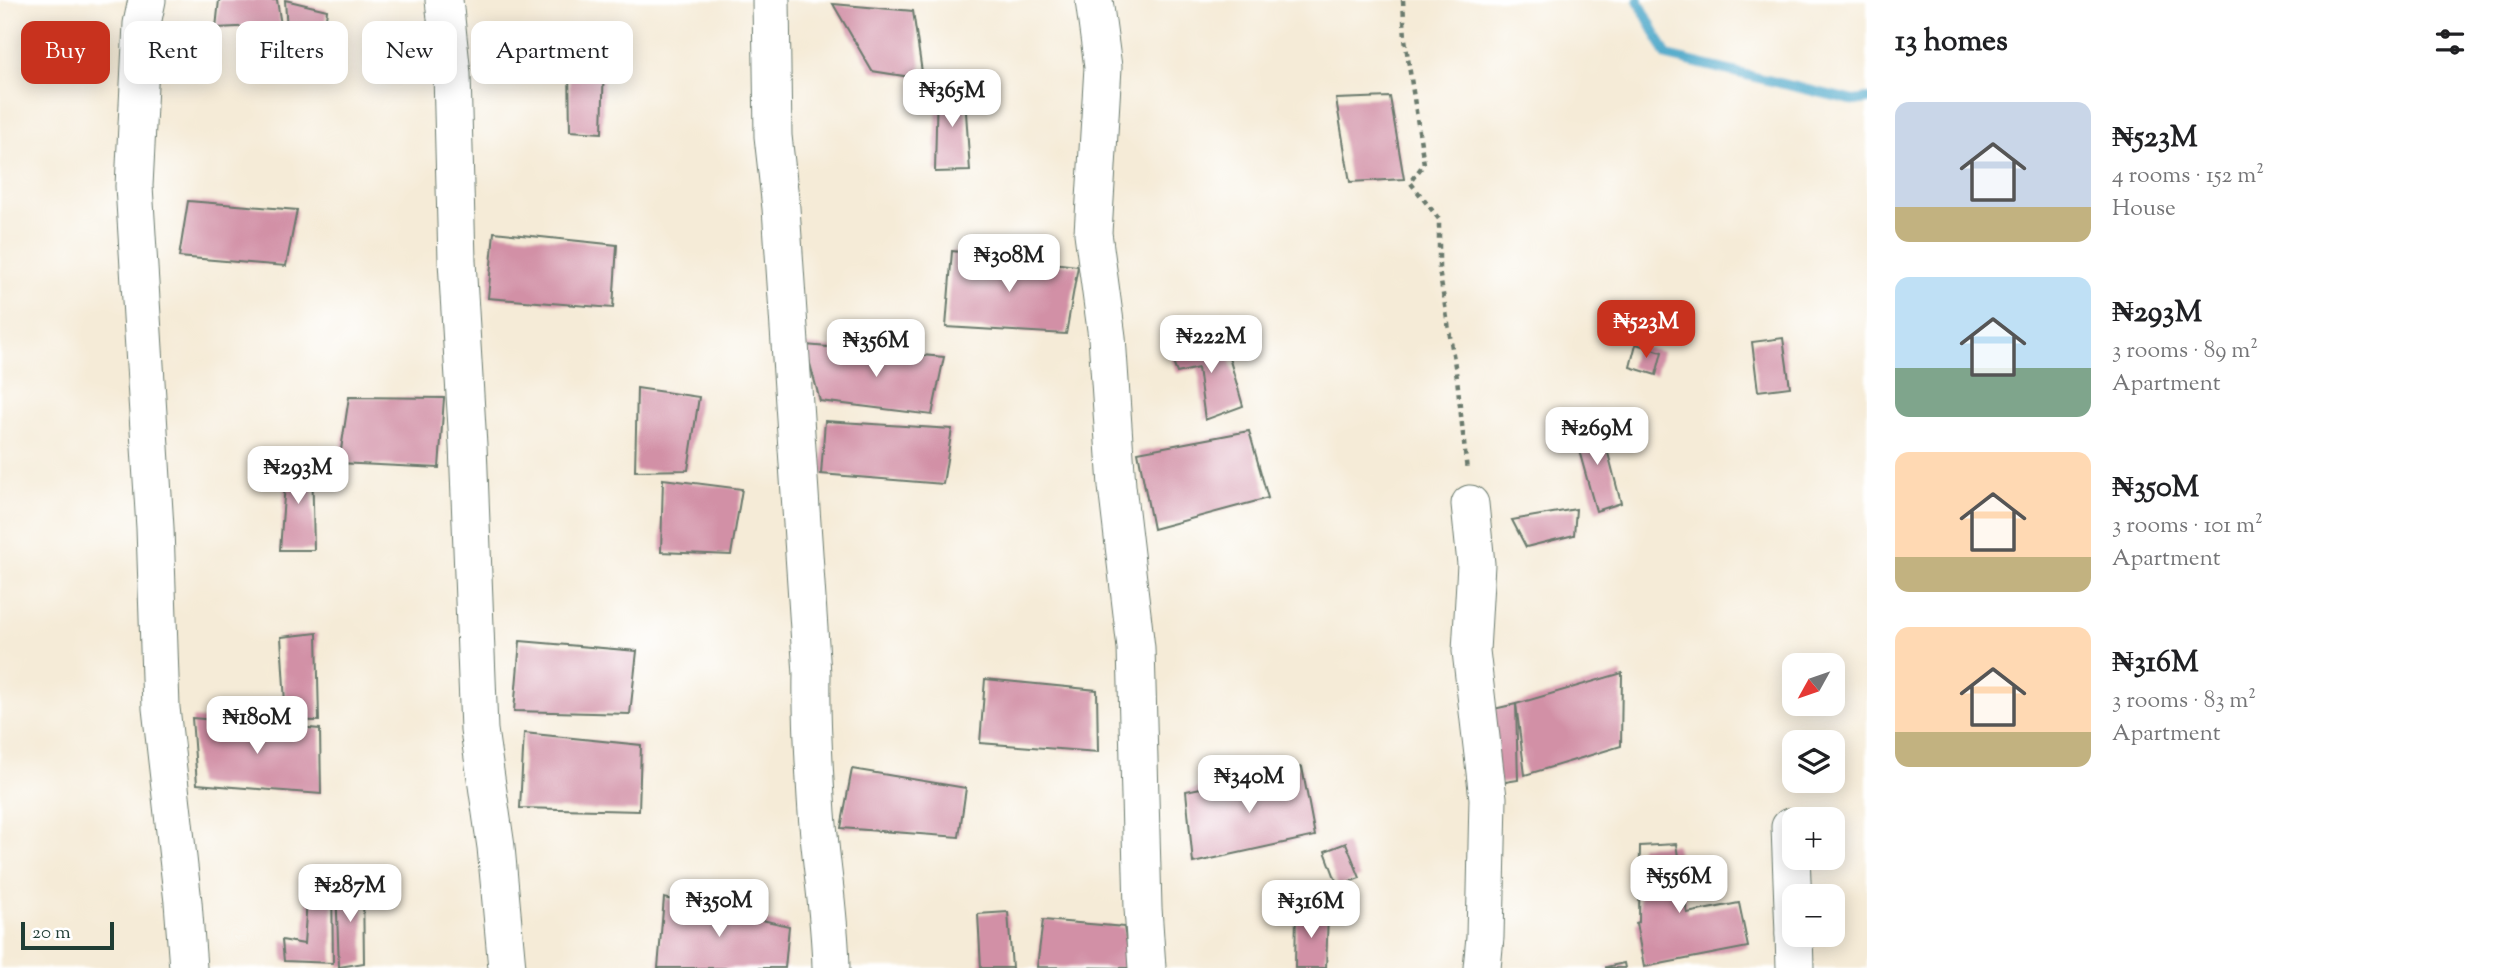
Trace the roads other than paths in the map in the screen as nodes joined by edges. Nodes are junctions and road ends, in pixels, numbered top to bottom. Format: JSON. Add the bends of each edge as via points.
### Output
{"nodes":[{"id":1,"x":147,"y":0,"type":"edge"},
{"id":2,"x":444,"y":0,"type":"edge"},
{"id":3,"x":771,"y":0,"type":"edge"},
{"id":4,"x":1094,"y":0,"type":"edge"},
{"id":5,"x":1470,"y":503,"type":"road end"},
{"id":6,"x":1794,"y":947,"type":"edge"},
{"id":7,"x":188,"y":968,"type":"edge"},
{"id":8,"x":507,"y":968,"type":"edge"},
{"id":9,"x":831,"y":968,"type":"edge"},
{"id":10,"x":1147,"y":968,"type":"edge"},
{"id":11,"x":1482,"y":968,"type":"edge"},
{"id":12,"x":1795,"y":968,"type":"edge"}],
"edges":[{"from":1,"to":7,"type":"street","via":[[134,186],[161,708]]},
{"from":2,"to":8,"type":"street","via":[[452,74],[479,730]]},
{"from":3,"to":9,"type":"street","via":[[774,136]]},
{"from":4,"to":10,"type":"street","via":[[1103,67],[1093,233],[1136,648]]},
{"from":5,"to":11,"type":"street","via":[[1476,564],[1471,651],[1488,799]]},
{"from":6,"to":12,"type":"street"}]}
